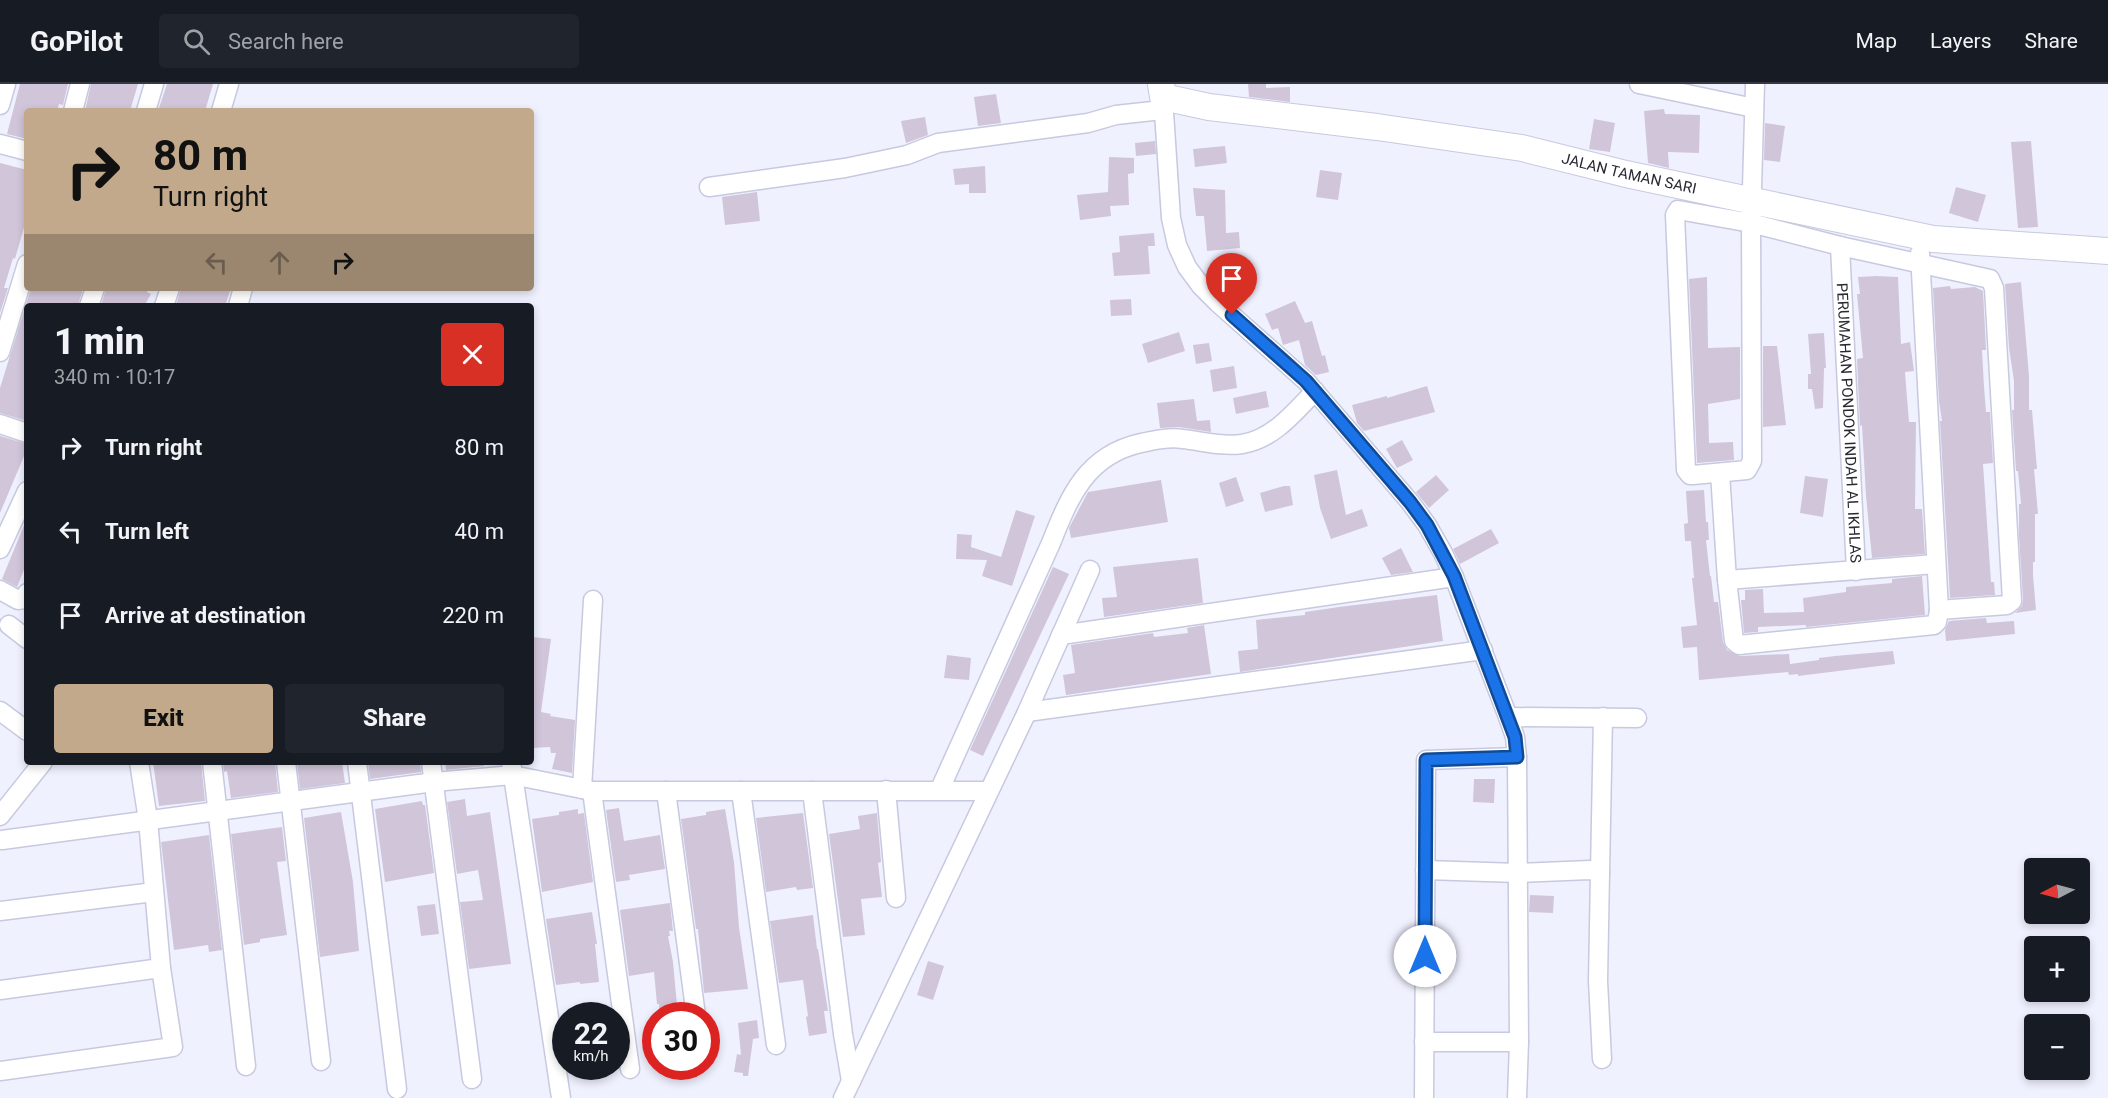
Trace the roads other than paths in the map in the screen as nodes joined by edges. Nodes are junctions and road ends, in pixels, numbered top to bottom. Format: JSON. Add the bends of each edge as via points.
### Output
{"nodes":[{"id":1,"x":6,"y":84,"type":"edge"},
{"id":2,"x":80,"y":84,"type":"edge"},
{"id":3,"x":154,"y":84,"type":"edge"},
{"id":4,"x":229,"y":84,"type":"edge"},
{"id":5,"x":1638,"y":84,"type":"edge"},
{"id":6,"x":1755,"y":84,"type":"edge"},
{"id":7,"x":1162,"y":97,"type":"edge"},
{"id":8,"x":0,"y":105,"type":"edge"},
{"id":9,"x":74,"y":108,"type":"edge"},
{"id":10,"x":147,"y":108,"type":"edge"},
{"id":11,"x":222,"y":108,"type":"edge"},
{"id":12,"x":1754,"y":108,"type":"junction"},
{"id":13,"x":0,"y":144,"type":"edge"},
{"id":14,"x":24,"y":150,"type":"edge"},
{"id":15,"x":709,"y":187,"type":"dead end"},
{"id":16,"x":1751,"y":212,"type":"junction"},
{"id":17,"x":1920,"y":236,"type":"junction"},
{"id":18,"x":1840,"y":246,"type":"junction"},
{"id":19,"x":2108,"y":251,"type":"edge"},
{"id":20,"x":1919,"y":263,"type":"junction"},
{"id":21,"x":24,"y":274,"type":"edge"},
{"id":22,"x":0,"y":352,"type":"edge"},
{"id":23,"x":1315,"y":391,"type":"junction"},
{"id":24,"x":0,"y":424,"type":"edge"},
{"id":25,"x":24,"y":432,"type":"edge"},
{"id":26,"x":1720,"y":473,"type":"junction"},
{"id":27,"x":24,"y":497,"type":"edge"},
{"id":28,"x":0,"y":549,"type":"edge"},
{"id":29,"x":1935,"y":564,"type":"junction"},
{"id":30,"x":1090,"y":570,"type":"dead end"},
{"id":31,"x":1856,"y":571,"type":"junction"},
{"id":32,"x":1454,"y":576,"type":"junction"},
{"id":33,"x":1727,"y":580,"type":"junction"},
{"id":34,"x":0,"y":590,"type":"edge"},
{"id":35,"x":24,"y":596,"type":"edge"},
{"id":36,"x":593,"y":600,"type":"dead end"},
{"id":37,"x":1939,"y":610,"type":"junction"},
{"id":38,"x":9,"y":625,"type":"dead end"},
{"id":39,"x":1061,"y":634,"type":"junction"},
{"id":40,"x":24,"y":637,"type":"edge"},
{"id":41,"x":1483,"y":650,"type":"junction"},
{"id":42,"x":0,"y":711,"type":"edge"},
{"id":43,"x":1027,"y":712,"type":"junction"},
{"id":44,"x":1508,"y":717,"type":"junction"},
{"id":45,"x":1603,"y":717,"type":"junction"},
{"id":46,"x":1637,"y":718,"type":"dead end"},
{"id":47,"x":24,"y":729,"type":"edge"},
{"id":48,"x":1517,"y":757,"type":"junction"},
{"id":49,"x":41,"y":765,"type":"edge"},
{"id":50,"x":139,"y":765,"type":"edge"},
{"id":51,"x":212,"y":765,"type":"edge"},
{"id":52,"x":286,"y":765,"type":"edge"},
{"id":53,"x":357,"y":765,"type":"edge"},
{"id":54,"x":431,"y":765,"type":"edge"},
{"id":55,"x":511,"y":768,"type":"edge"},
{"id":56,"x":434,"y":782,"type":"junction"},
{"id":57,"x":940,"y":789,"type":"junction"},
{"id":58,"x":587,"y":790,"type":"junction"},
{"id":59,"x":812,"y":790,"type":"junction"},
{"id":60,"x":886,"y":790,"type":"junction"},
{"id":61,"x":666,"y":791,"type":"junction"},
{"id":62,"x":741,"y":791,"type":"junction"},
{"id":63,"x":988,"y":791,"type":"junction"},
{"id":64,"x":361,"y":792,"type":"junction"},
{"id":65,"x":290,"y":801,"type":"junction"},
{"id":66,"x":218,"y":811,"type":"junction"},
{"id":67,"x":0,"y":816,"type":"edge"},
{"id":68,"x":148,"y":820,"type":"junction"},
{"id":69,"x":2,"y":840,"type":"dead end"},
{"id":70,"x":1425,"y":870,"type":"junction"},
{"id":71,"x":1518,"y":873,"type":"junction"},
{"id":72,"x":1600,"y":873,"type":"junction"},
{"id":73,"x":154,"y":892,"type":"junction"},
{"id":74,"x":896,"y":898,"type":"dead end"},
{"id":75,"x":0,"y":911,"type":"edge"},
{"id":76,"x":161,"y":968,"type":"junction"},
{"id":77,"x":0,"y":990,"type":"edge"},
{"id":78,"x":620,"y":1002,"type":"edge"},
{"id":79,"x":694,"y":1002,"type":"edge"},
{"id":80,"x":1424,"y":1042,"type":"junction"},
{"id":81,"x":1519,"y":1042,"type":"junction"},
{"id":82,"x":776,"y":1045,"type":"dead end"},
{"id":83,"x":1602,"y":1059,"type":"dead end"},
{"id":84,"x":321,"y":1061,"type":"dead end"},
{"id":85,"x":246,"y":1065,"type":"dead end"},
{"id":86,"x":0,"y":1071,"type":"edge"},
{"id":87,"x":472,"y":1079,"type":"dead end"},
{"id":88,"x":851,"y":1081,"type":"junction"},
{"id":89,"x":397,"y":1089,"type":"dead end"},
{"id":90,"x":561,"y":1098,"type":"edge"},
{"id":91,"x":843,"y":1098,"type":"edge"},
{"id":92,"x":1424,"y":1098,"type":"edge"},
{"id":93,"x":1517,"y":1098,"type":"edge"}],
"edges":[{"from":1,"to":8,"type":"street"},
{"from":2,"to":9,"type":"street"},
{"from":3,"to":10,"type":"street"},
{"from":4,"to":11,"type":"street"},
{"from":5,"to":12,"type":"street"},
{"from":6,"to":12,"type":"street"},
{"from":7,"to":15,"type":"street","via":[[1088,123],[938,143],[906,155],[854,166]]},
{"from":7,"to":16,"type":"street","name":"JALAN TAMAN SARI","via":[[1209,107],[1522,148]]},
{"from":7,"to":23,"type":"street","via":[[1171,218],[1187,267],[1200,286]]},
{"from":12,"to":16,"type":"street"},
{"from":13,"to":14,"type":"street"},
{"from":16,"to":17,"type":"street","name":"JALAN TAMAN SARI"},
{"from":16,"to":18,"type":"street"},
{"from":16,"to":26,"type":"street","via":[[1752,461],[1747,470]]},
{"from":16,"to":26,"type":"street","via":[[1680,210],[1675,215],[1686,470],[1693,476]]},
{"from":17,"to":19,"type":"street","name":"JALAN TAMAN SARI"},
{"from":17,"to":20,"type":"street"},
{"from":18,"to":20,"type":"street"},
{"from":18,"to":31,"type":"street","name":"PERUMAHAN PONDOK INDAH AL IKHLAS"},
{"from":20,"to":29,"type":"street"},
{"from":20,"to":37,"type":"street","via":[[1984,276],[1993,283],[1995,300],[2012,601],[2007,605]]},
{"from":21,"to":22,"type":"street"},
{"from":23,"to":32,"type":"street","via":[[1410,502]]},
{"from":23,"to":57,"type":"street","via":[[1269,434],[1256,440],[1227,445],[1182,439],[1148,441],[1124,447],[1090,470],[1066,505]]},
{"from":24,"to":25,"type":"street"},
{"from":26,"to":33,"type":"street"},
{"from":27,"to":28,"type":"street"},
{"from":29,"to":31,"type":"street"},
{"from":29,"to":37,"type":"street"},
{"from":30,"to":39,"type":"street"},
{"from":31,"to":33,"type":"street","name":"PERUMAHAN PONDOK INDAH AL IKHLAS"},
{"from":32,"to":39,"type":"street"},
{"from":32,"to":41,"type":"street"},
{"from":33,"to":37,"type":"street","via":[[1734,641],[1740,645],[1934,625]]},
{"from":34,"to":35,"type":"street","via":[[21,600]]},
{"from":36,"to":58,"type":"street"},
{"from":38,"to":40,"type":"street"},
{"from":39,"to":43,"type":"street"},
{"from":41,"to":43,"type":"street"},
{"from":41,"to":44,"type":"street"},
{"from":42,"to":47,"type":"street"},
{"from":43,"to":63,"type":"street"},
{"from":44,"to":45,"type":"street"},
{"from":44,"to":48,"type":"street"},
{"from":45,"to":46,"type":"street"},
{"from":45,"to":72,"type":"street"},
{"from":48,"to":70,"type":"street","via":[[1426,760]]},
{"from":48,"to":71,"type":"street"},
{"from":49,"to":67,"type":"street"},
{"from":50,"to":68,"type":"street"},
{"from":51,"to":66,"type":"street"},
{"from":52,"to":65,"type":"street"},
{"from":53,"to":64,"type":"street"},
{"from":54,"to":56,"type":"street"},
{"from":55,"to":56,"type":"street"},
{"from":55,"to":58,"type":"street"},
{"from":55,"to":90,"type":"street"},
{"from":56,"to":64,"type":"street"},
{"from":56,"to":87,"type":"street"},
{"from":57,"to":60,"type":"street"},
{"from":57,"to":63,"type":"street"},
{"from":58,"to":61,"type":"street"},
{"from":58,"to":78,"type":"street"},
{"from":59,"to":60,"type":"street"},
{"from":59,"to":62,"type":"street"},
{"from":59,"to":88,"type":"street"},
{"from":60,"to":74,"type":"street"},
{"from":61,"to":62,"type":"street"},
{"from":61,"to":79,"type":"street"},
{"from":62,"to":82,"type":"street"},
{"from":63,"to":88,"type":"street"},
{"from":64,"to":65,"type":"street"},
{"from":64,"to":89,"type":"street"},
{"from":65,"to":66,"type":"street"},
{"from":65,"to":84,"type":"street"},
{"from":66,"to":68,"type":"street"},
{"from":66,"to":85,"type":"street"},
{"from":68,"to":69,"type":"street"},
{"from":68,"to":73,"type":"street"},
{"from":70,"to":71,"type":"street"},
{"from":70,"to":80,"type":"street"},
{"from":71,"to":72,"type":"street"},
{"from":71,"to":81,"type":"street"},
{"from":72,"to":83,"type":"street","via":[[1598,981]]},
{"from":73,"to":75,"type":"street"},
{"from":73,"to":76,"type":"street"},
{"from":76,"to":77,"type":"street"},
{"from":76,"to":86,"type":"street","via":[[173,1047]]},
{"from":80,"to":81,"type":"street"},
{"from":80,"to":92,"type":"street"},
{"from":81,"to":93,"type":"street"},
{"from":88,"to":91,"type":"street"}]}
